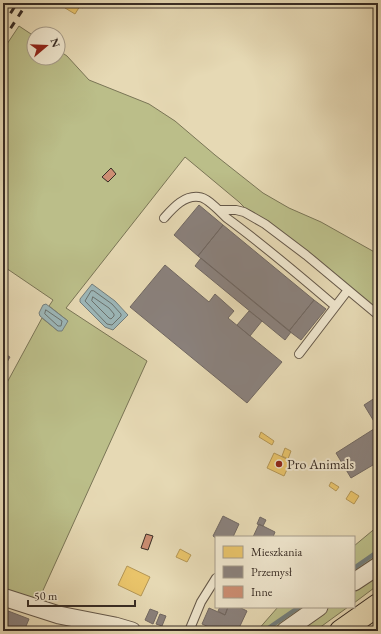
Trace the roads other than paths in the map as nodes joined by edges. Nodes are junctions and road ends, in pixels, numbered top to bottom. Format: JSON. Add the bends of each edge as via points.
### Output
{"nodes":[{"id":1,"x":219,"y":210,"type":"junction"},
{"id":2,"x":164,"y":218,"type":"dead end"},
{"id":3,"x":348,"y":290,"type":"junction"},
{"id":4,"x":335,"y":306,"type":"junction"},
{"id":5,"x":378,"y":314,"type":"edge"},
{"id":6,"x":299,"y":354,"type":"dead end"},
{"id":7,"x":378,"y":566,"type":"edge"},
{"id":8,"x":215,"y":580,"type":"edge"},
{"id":9,"x":355,"y":581,"type":"edge"},
{"id":10,"x":3,"y":597,"type":"edge"},
{"id":11,"x":378,"y":605,"type":"edge"},
{"id":12,"x":318,"y":608,"type":"edge"},
{"id":13,"x":132,"y":631,"type":"edge"},
{"id":14,"x":189,"y":631,"type":"edge"},
{"id":15,"x":285,"y":631,"type":"edge"},
{"id":16,"x":341,"y":631,"type":"edge"}],
"edges":[{"from":1,"to":2,"type":"lane","via":[[202,197],[194,196],[176,206]]},
{"from":1,"to":3,"type":"lane","via":[[236,210],[254,217]]},
{"from":1,"to":4,"type":"lane"},
{"from":3,"to":4,"type":"lane"},
{"from":3,"to":5,"type":"lane"},
{"from":4,"to":6,"type":"lane"},
{"from":7,"to":9,"type":"street"},
{"from":8,"to":14,"type":"lane","via":[[201,602]]},
{"from":10,"to":13,"type":"street","via":[[59,615]]},
{"from":11,"to":16,"type":"highway"},
{"from":12,"to":15,"type":"street"}]}
